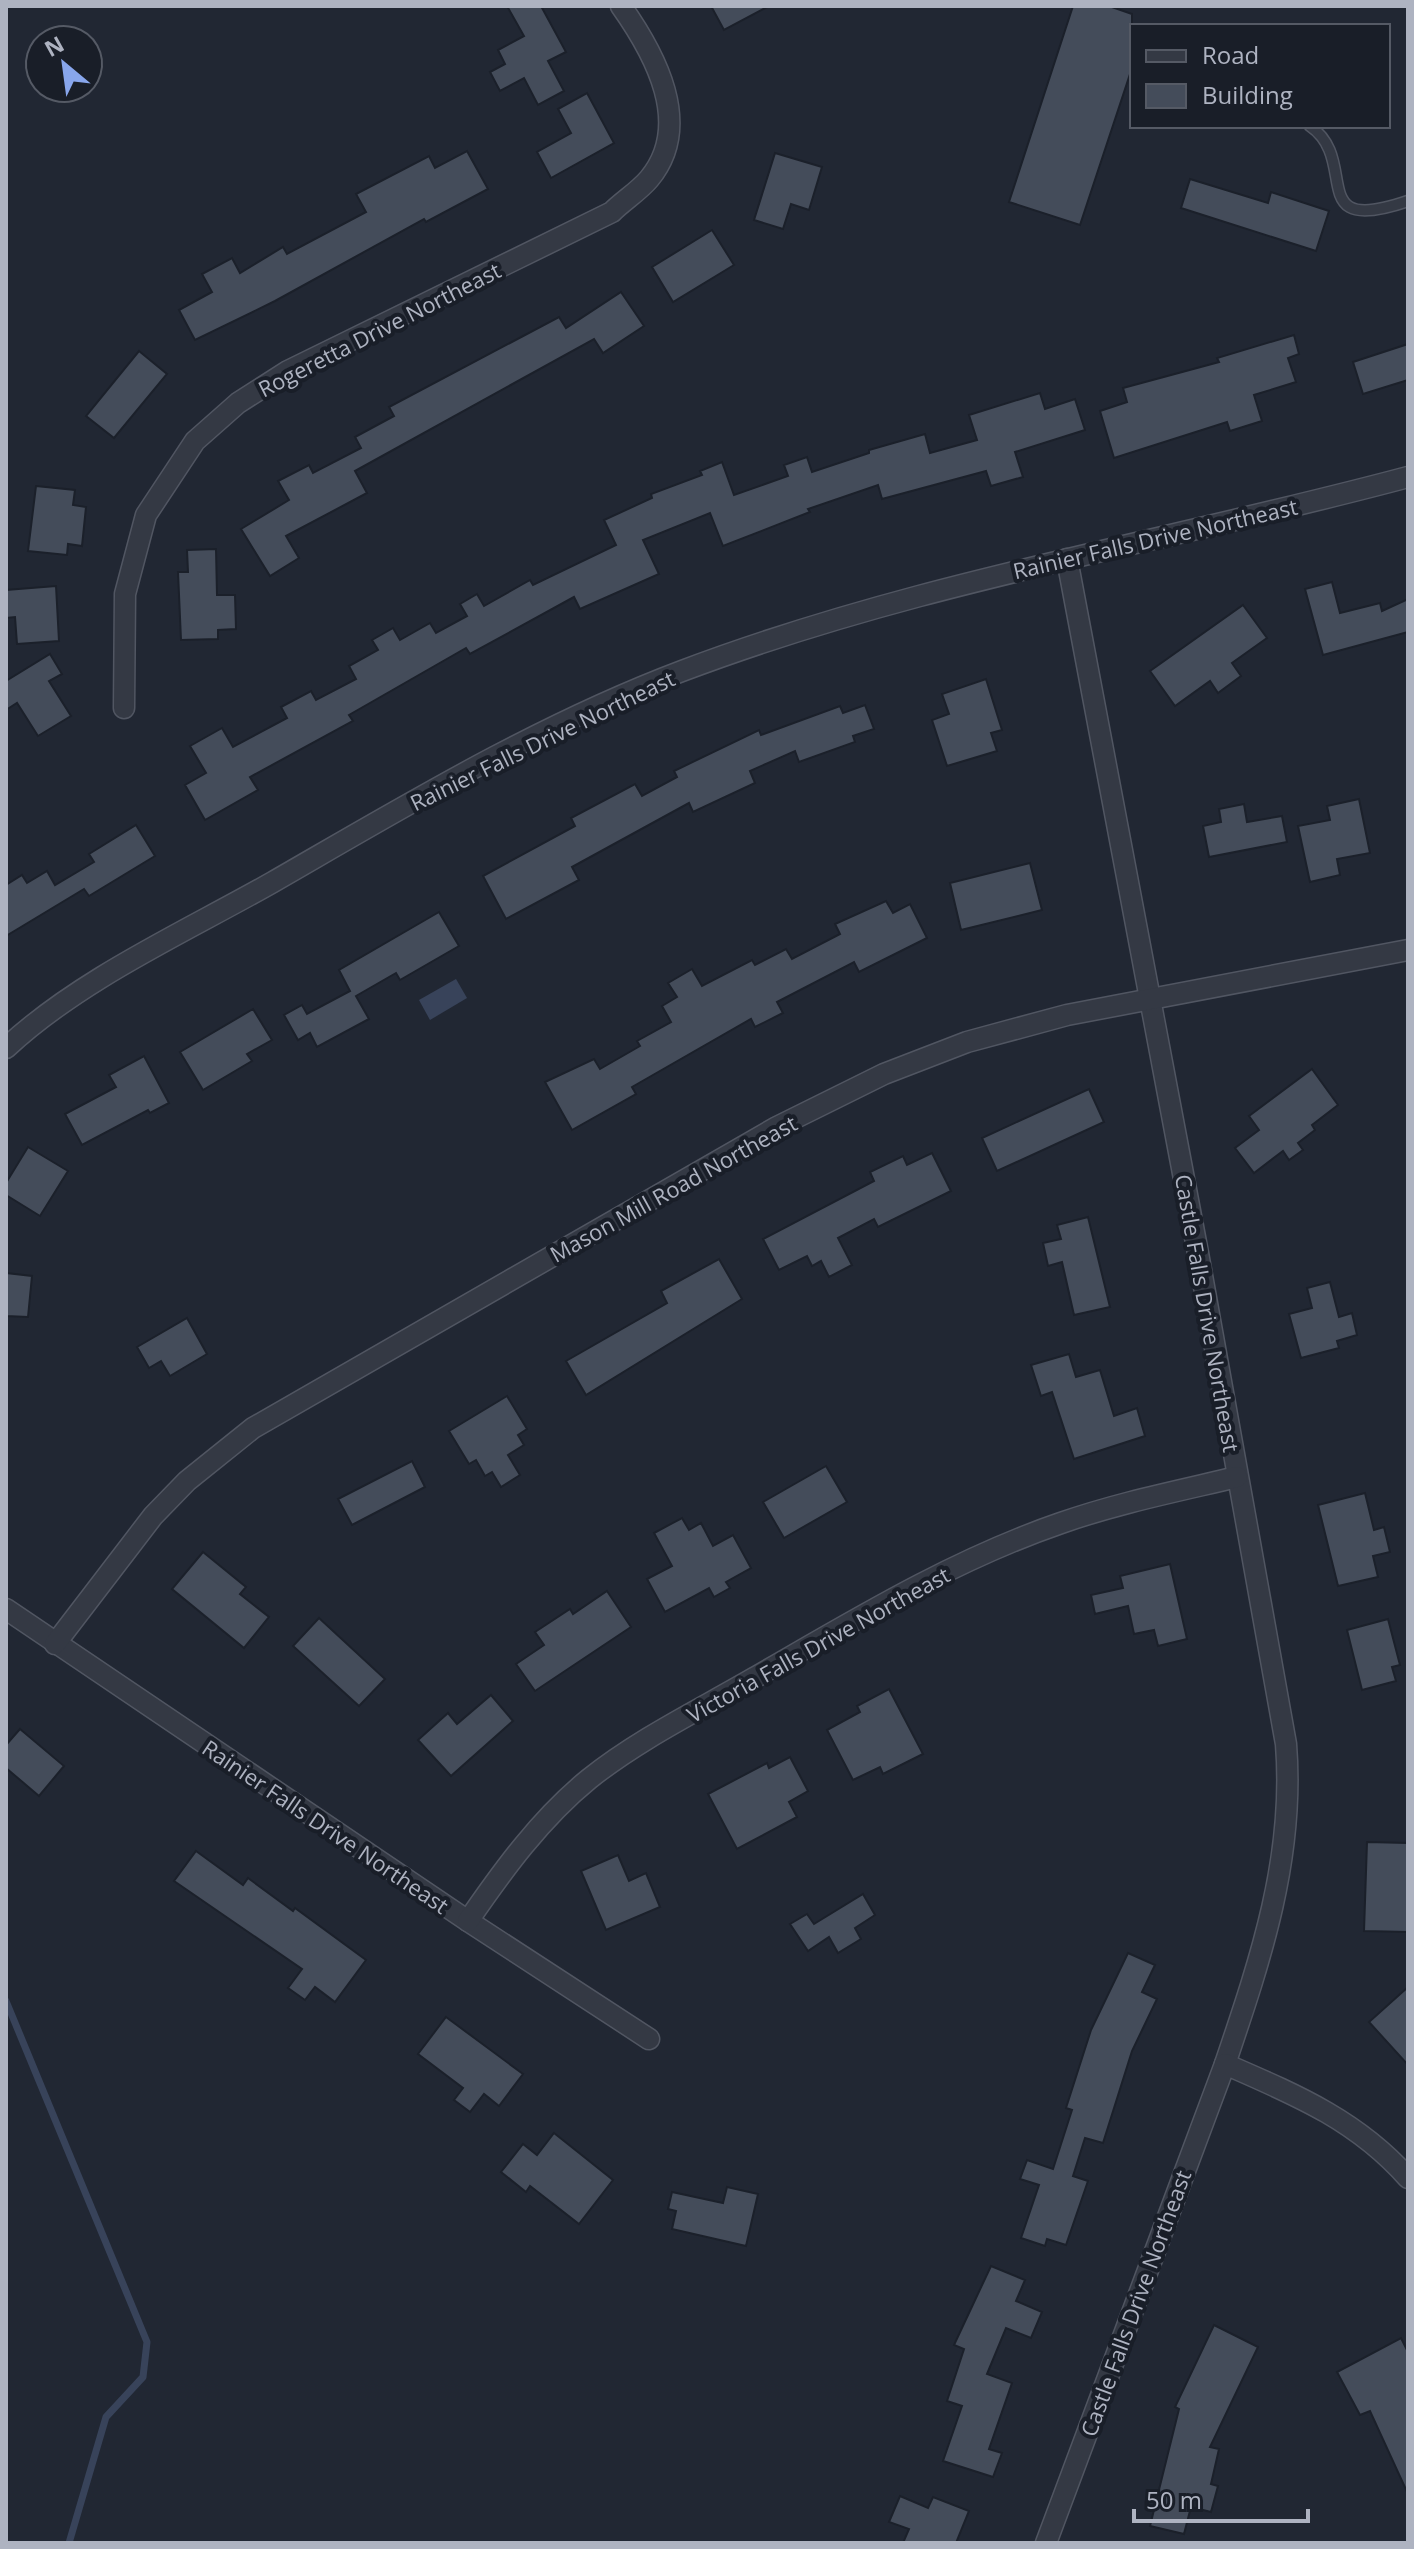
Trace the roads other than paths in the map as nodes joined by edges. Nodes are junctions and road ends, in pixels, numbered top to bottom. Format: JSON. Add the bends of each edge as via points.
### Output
{"nodes":[{"id":1,"x":621,"y":6,"type":"edge"},
{"id":2,"x":1313,"y":128,"type":"edge"},
{"id":3,"x":1408,"y":201,"type":"edge"},
{"id":4,"x":1408,"y":477,"type":"edge"},
{"id":5,"x":1067,"y":559,"type":"junction"},
{"id":6,"x":124,"y":708,"type":"dead end"},
{"id":7,"x":1408,"y":950,"type":"edge"},
{"id":8,"x":1150,"y":998,"type":"junction"},
{"id":9,"x":6,"y":1048,"type":"edge"},
{"id":10,"x":1237,"y":1477,"type":"junction"},
{"id":11,"x":6,"y":1609,"type":"edge"},
{"id":12,"x":55,"y":1644,"type":"junction"},
{"id":13,"x":468,"y":1921,"type":"junction"},
{"id":14,"x":649,"y":2039,"type":"dead end"},
{"id":15,"x":1225,"y":2064,"type":"junction"},
{"id":16,"x":1408,"y":2178,"type":"edge"},
{"id":17,"x":1046,"y":2543,"type":"edge"}],
"edges":[{"from":1,"to":6,"type":"street","name":"Rogeretta Drive Northeast","via":[[649,45],[667,95],[668,146],[649,179],[612,212],[288,371],[238,403],[195,441],[146,515],[125,594]]},
{"from":2,"to":3,"type":"lane","via":[[1321,134],[1348,207],[1369,212]]},
{"from":4,"to":5,"type":"street","name":"Rainier Falls Drive Northeast"},
{"from":5,"to":8,"type":"street","name":"Castle Falls Drive Northeast"},
{"from":5,"to":9,"type":"street","name":"Rainier Falls Drive Northeast","via":[[802,629],[613,699],[453,779],[113,973],[73,996]]},
{"from":7,"to":8,"type":"street","name":"Mason Mill Road Northeast"},
{"from":8,"to":10,"type":"street","name":"Castle Falls Drive Northeast"},
{"from":8,"to":12,"type":"street","name":"Mason Mill Road Northeast","via":[[967,1042],[884,1074],[777,1127],[292,1404],[253,1428],[178,1490],[125,1549]]},
{"from":10,"to":13,"type":"street","name":"Victoria Falls Drive Northeast","via":[[1061,1523],[875,1608],[610,1763],[547,1818]]},
{"from":10,"to":15,"type":"street","name":"Castle Falls Drive Northeast","via":[[1269,1643],[1289,1786],[1274,1911]]},
{"from":11,"to":12,"type":"street","name":"Rainier Falls Drive Northeast"},
{"from":12,"to":13,"type":"street","name":"Rainier Falls Drive Northeast"},
{"from":13,"to":14,"type":"street","name":"Rainier Falls Drive Northeast"},
{"from":15,"to":16,"type":"street","via":[[1319,2104],[1373,2142]]},
{"from":15,"to":17,"type":"street","name":"Castle Falls Drive Northeast"}]}
